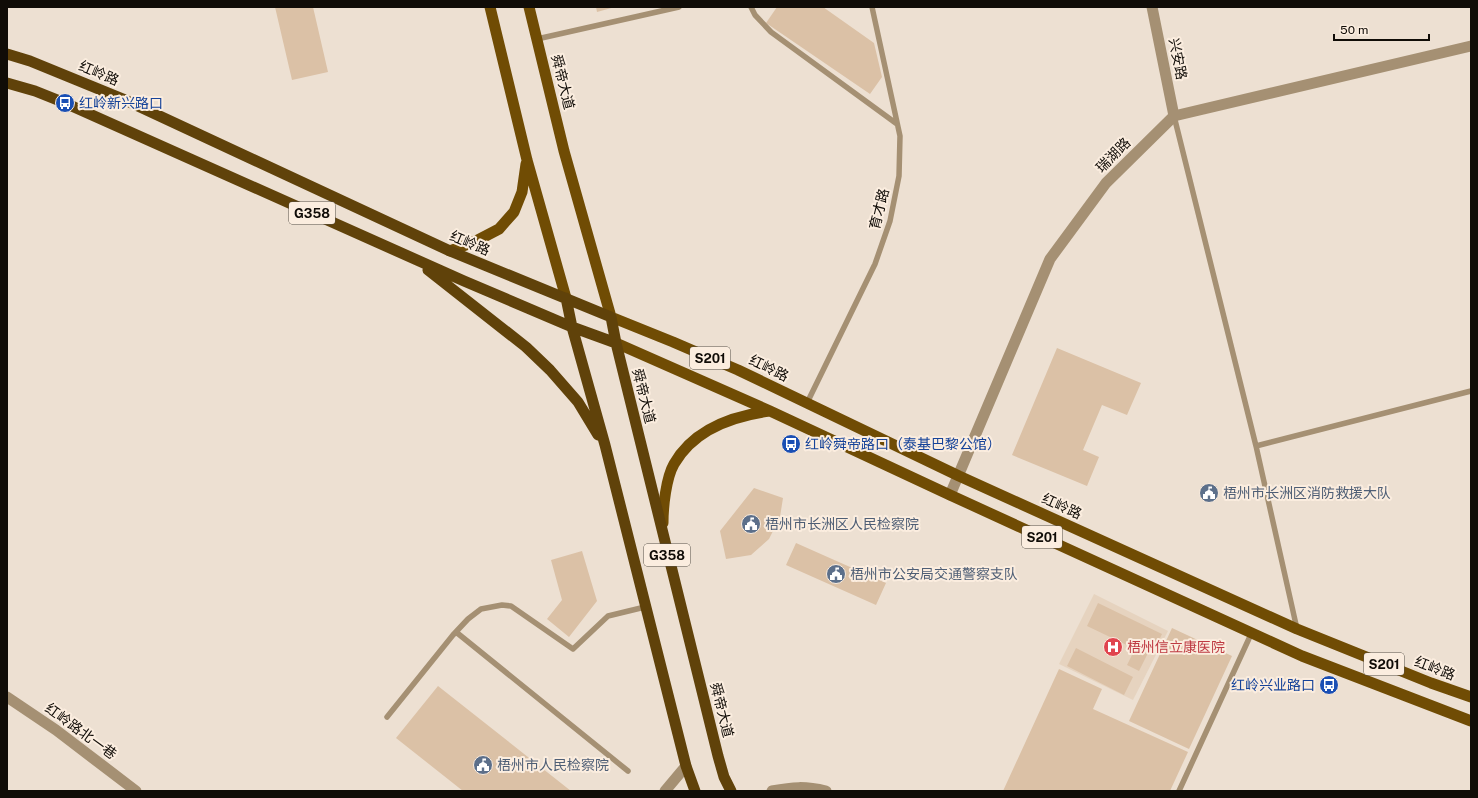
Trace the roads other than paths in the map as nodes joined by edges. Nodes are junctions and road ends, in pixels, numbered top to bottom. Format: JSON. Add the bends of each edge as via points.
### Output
{"nodes":[{"id":1,"x":490,"y":7,"type":"edge"},
{"id":2,"x":529,"y":7,"type":"edge"},
{"id":3,"x":679,"y":7,"type":"edge"},
{"id":4,"x":751,"y":7,"type":"edge"},
{"id":5,"x":872,"y":7,"type":"edge"},
{"id":6,"x":1152,"y":7,"type":"edge"},
{"id":7,"x":537,"y":39,"type":"junction"},
{"id":8,"x":1471,"y":46,"type":"edge"},
{"id":9,"x":7,"y":54,"type":"edge"},
{"id":10,"x":7,"y":83,"type":"edge"},
{"id":11,"x":1174,"y":116,"type":"junction"},
{"id":12,"x":897,"y":124,"type":"junction"},
{"id":13,"x":527,"y":160,"type":"junction"},
{"id":14,"x":450,"y":251,"type":"junction"},
{"id":15,"x":415,"y":259,"type":"junction"},
{"id":16,"x":566,"y":298,"type":"junction"},
{"id":17,"x":611,"y":317,"type":"junction"},
{"id":18,"x":572,"y":327,"type":"junction"},
{"id":19,"x":616,"y":343,"type":"junction"},
{"id":20,"x":1471,"y":391,"type":"edge"},
{"id":21,"x":807,"y":403,"type":"junction"},
{"id":22,"x":770,"y":411,"type":"junction"},
{"id":23,"x":605,"y":445,"type":"junction"},
{"id":24,"x":1256,"y":446,"type":"junction"},
{"id":25,"x":959,"y":476,"type":"junction"},
{"id":26,"x":950,"y":495,"type":"junction"},
{"id":27,"x":663,"y":536,"type":"junction"},
{"id":28,"x":645,"y":607,"type":"junction"},
{"id":29,"x":1297,"y":630,"type":"junction"},
{"id":30,"x":456,"y":632,"type":"junction"},
{"id":31,"x":1252,"y":632,"type":"junction"},
{"id":32,"x":7,"y":697,"type":"edge"},
{"id":33,"x":1471,"y":697,"type":"edge"},
{"id":34,"x":387,"y":717,"type":"dead end"},
{"id":35,"x":1471,"y":721,"type":"edge"},
{"id":36,"x":686,"y":766,"type":"junction"},
{"id":37,"x":628,"y":771,"type":"dead end"},
{"id":38,"x":136,"y":791,"type":"edge"},
{"id":39,"x":665,"y":791,"type":"edge"},
{"id":40,"x":695,"y":791,"type":"edge"},
{"id":41,"x":731,"y":791,"type":"edge"},
{"id":42,"x":772,"y":791,"type":"edge"},
{"id":43,"x":826,"y":791,"type":"edge"},
{"id":44,"x":1179,"y":791,"type":"edge"}],
"edges":[{"from":1,"to":13,"type":"main road"},
{"from":2,"to":7,"type":"main road","name":"舜帝大道"},
{"from":3,"to":7,"type":"lane"},
{"from":4,"to":12,"type":"lane","via":[[755,16],[771,32]]},
{"from":5,"to":12,"type":"lane","name":"育才路"},
{"from":6,"to":11,"type":"street","name":"兴安路"},
{"from":7,"to":17,"type":"main road","name":"舜帝大道","via":[[564,151]]},
{"from":8,"to":11,"type":"street"},
{"from":9,"to":14,"type":"highway","name":"红岭路","number":"G358","via":[[122,99]]},
{"from":10,"to":15,"type":"highway","number":"G358","via":[[66,103]]},
{"from":11,"to":24,"type":"lane"},
{"from":11,"to":25,"type":"street","name":"瑞湖路","via":[[1106,183],[1050,259]]},
{"from":12,"to":21,"type":"lane","name":"育才路","via":[[900,136],[900,176],[890,221],[875,264]]},
{"from":13,"to":14,"type":"main road","via":[[522,192],[509,218],[499,229]]},
{"from":13,"to":16,"type":"main road"},
{"from":14,"to":16,"type":"highway","name":"红岭路","number":"G358"},
{"from":15,"to":18,"type":"highway","number":"G358"},
{"from":15,"to":23,"type":"highway","via":[[526,347],[550,370],[578,402]]},
{"from":16,"to":17,"type":"highway","name":"红岭路","number":"G358"},
{"from":16,"to":18,"type":"highway","number":"G358"},
{"from":17,"to":19,"type":"highway","name":"舜帝大道","number":"G358"},
{"from":17,"to":21,"type":"main road","name":"红岭路","number":"S201"},
{"from":18,"to":19,"type":"highway","number":"G358"},
{"from":18,"to":23,"type":"highway","number":"G358"},
{"from":19,"to":22,"type":"main road","number":"S201"},
{"from":19,"to":27,"type":"highway","name":"舜帝大道","number":"G358"},
{"from":20,"to":24,"type":"lane"},
{"from":21,"to":25,"type":"main road","name":"红岭路","number":"S201"},
{"from":22,"to":26,"type":"main road","number":"S201"},
{"from":22,"to":27,"type":"main road","via":[[727,420],[703,432],[682,452],[673,465],[667,486],[663,509]]},
{"from":23,"to":28,"type":"highway","number":"G358"},
{"from":24,"to":29,"type":"lane"},
{"from":25,"to":26,"type":"street","name":"瑞湖路"},
{"from":25,"to":29,"type":"main road","name":"红岭路","number":"S201"},
{"from":26,"to":31,"type":"main road","number":"S201"},
{"from":27,"to":41,"type":"highway","name":"舜帝大道","number":"G358","via":[[718,756]]},
{"from":28,"to":30,"type":"lane","via":[[608,616],[572,649],[511,606],[481,609]]},
{"from":28,"to":36,"type":"highway","number":"G358"},
{"from":29,"to":33,"type":"main road","name":"红岭路","number":"S201"},
{"from":30,"to":34,"type":"lane"},
{"from":30,"to":37,"type":"lane"},
{"from":31,"to":35,"type":"main road","number":"S201","via":[[1302,656]]},
{"from":31,"to":44,"type":"lane"},
{"from":32,"to":38,"type":"street","name":"红岭路北一巷","via":[[56,730]]},
{"from":36,"to":39,"type":"street"},
{"from":36,"to":40,"type":"highway","number":"G358"},
{"from":42,"to":43,"type":"street","via":[[794,787]]}]}
